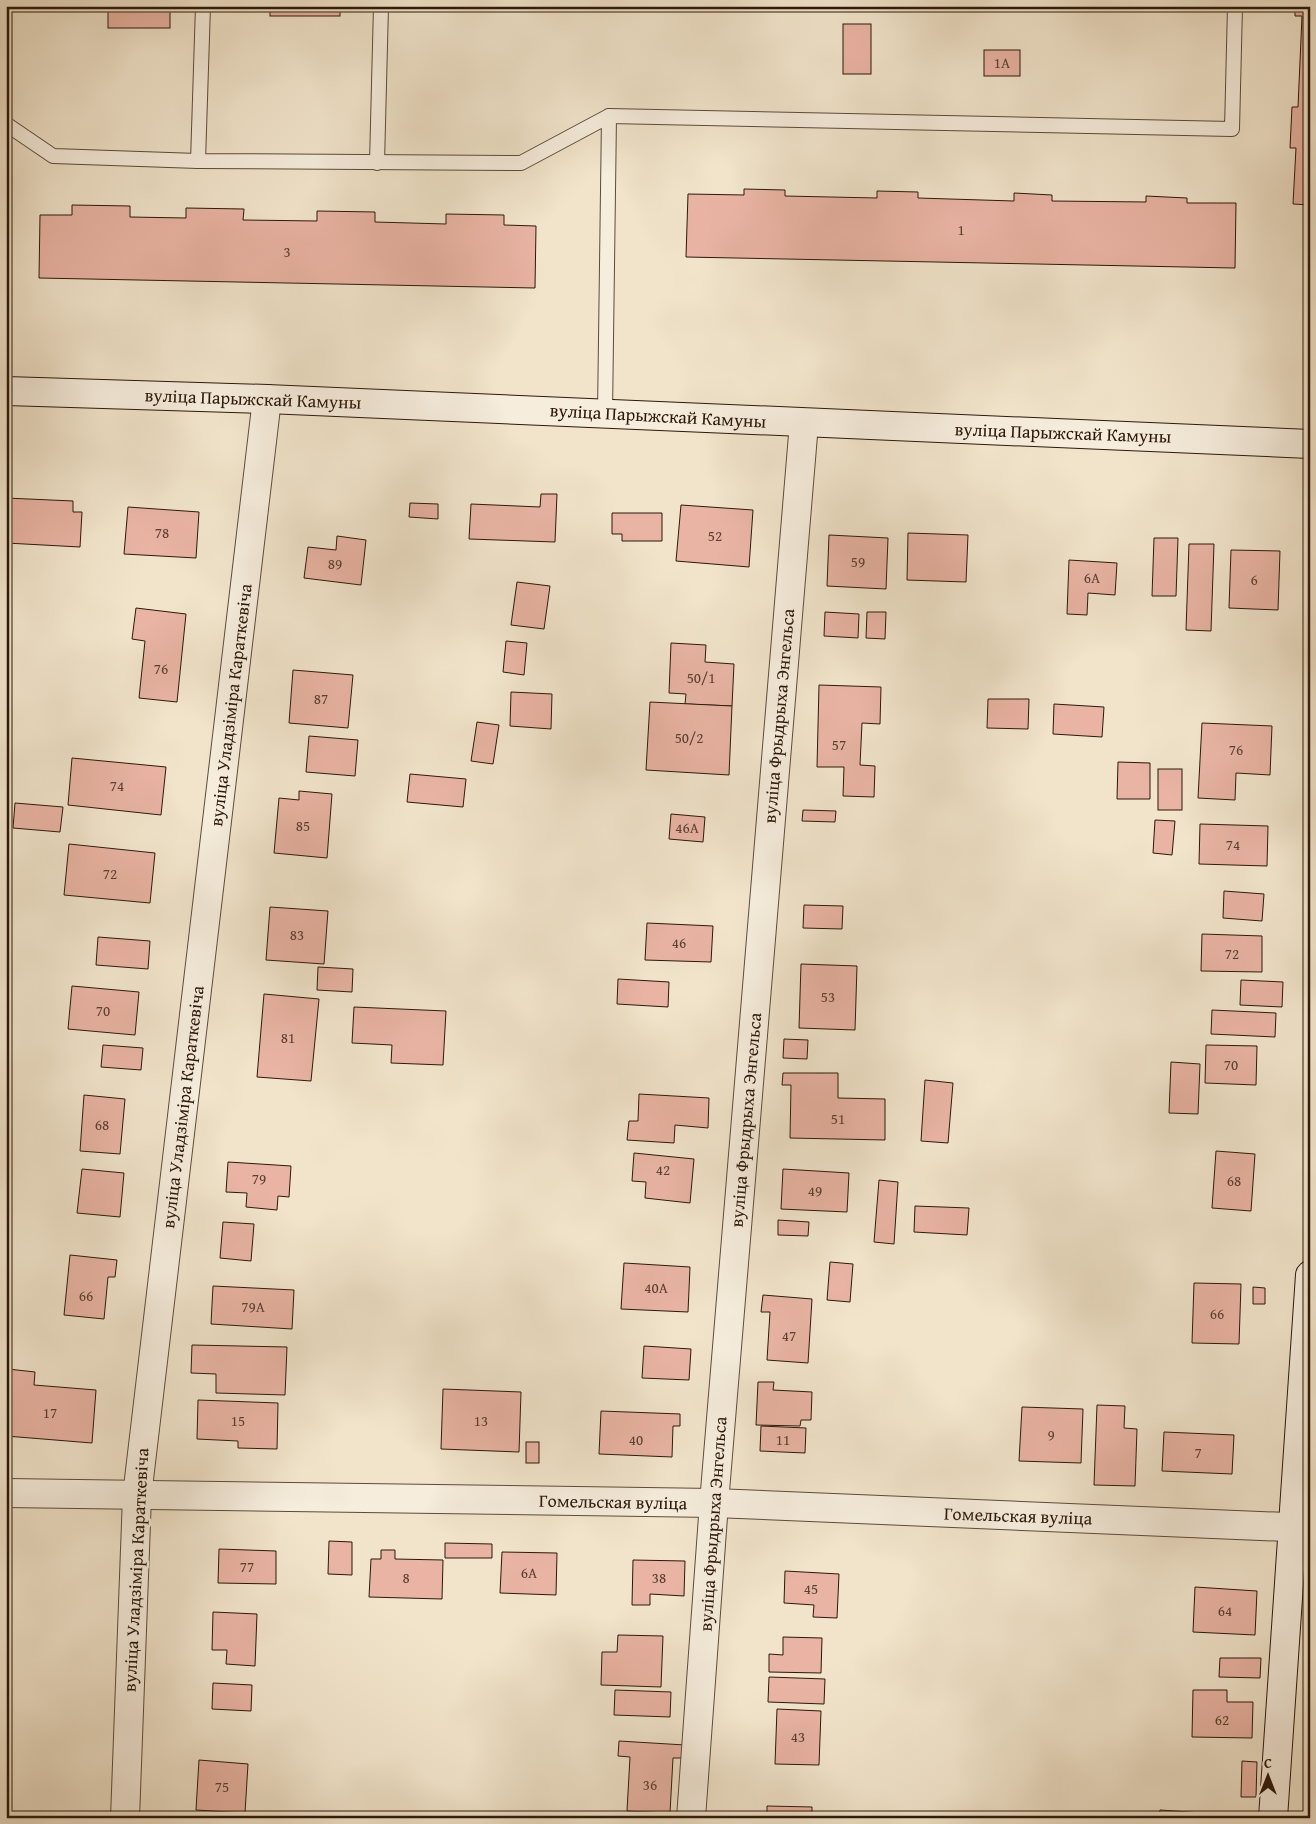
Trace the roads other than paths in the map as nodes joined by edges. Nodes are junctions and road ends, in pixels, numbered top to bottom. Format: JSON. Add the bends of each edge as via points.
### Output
{"nodes":[{"id":1,"x":203,"y":6,"type":"edge"},
{"id":2,"x":381,"y":6,"type":"edge"},
{"id":3,"x":1235,"y":6,"type":"edge"},
{"id":4,"x":608,"y":116,"type":"junction"},
{"id":5,"x":6,"y":124,"type":"edge"},
{"id":6,"x":198,"y":161,"type":"junction"},
{"id":7,"x":377,"y":163,"type":"junction"},
{"id":8,"x":6,"y":391,"type":"edge"},
{"id":9,"x":267,"y":399,"type":"junction"},
{"id":10,"x":605,"y":414,"type":"junction"},
{"id":11,"x":804,"y":422,"type":"junction"},
{"id":12,"x":1310,"y":444,"type":"edge"},
{"id":13,"x":1310,"y":1274,"type":"edge"},
{"id":14,"x":6,"y":1493,"type":"edge"},
{"id":15,"x":137,"y":1496,"type":"junction"},
{"id":16,"x":714,"y":1503,"type":"junction"},
{"id":17,"x":1301,"y":1528,"type":"edge"},
{"id":18,"x":125,"y":1818,"type":"edge"},
{"id":19,"x":691,"y":1818,"type":"edge"},
{"id":20,"x":1273,"y":1818,"type":"edge"}],
"edges":[{"from":1,"to":6,"type":"lane"},
{"from":2,"to":7,"type":"lane"},
{"from":3,"to":4,"type":"lane","via":[[1232,129]]},
{"from":4,"to":7,"type":"lane","via":[[521,163]]},
{"from":4,"to":10,"type":"lane"},
{"from":5,"to":6,"type":"lane","via":[[53,156]]},
{"from":6,"to":7,"type":"lane"},
{"from":8,"to":9,"type":"street","name":"вуліца Парыжскай Камуны"},
{"from":9,"to":10,"type":"street","name":"вуліца Парыжскай Камуны"},
{"from":9,"to":15,"type":"street","name":"вуліца Уладзіміра Караткевіча"},
{"from":10,"to":11,"type":"street","name":"вуліца Парыжскай Камуны"},
{"from":11,"to":12,"type":"street","name":"вуліца Парыжскай Камуны"},
{"from":11,"to":16,"type":"street","name":"вуліца Фрыдрыха Энгельса"},
{"from":13,"to":17,"type":"street"},
{"from":14,"to":15,"type":"street","name":"Гомельская вуліца"},
{"from":15,"to":16,"type":"street","name":"Гомельская вуліца"},
{"from":15,"to":18,"type":"street","name":"вуліца Уладзіміра Караткевіча"},
{"from":16,"to":17,"type":"street","name":"Гомельская вуліца"},
{"from":16,"to":19,"type":"street","name":"вуліца Фрыдрыха Энгельса"},
{"from":17,"to":20,"type":"street"}]}
